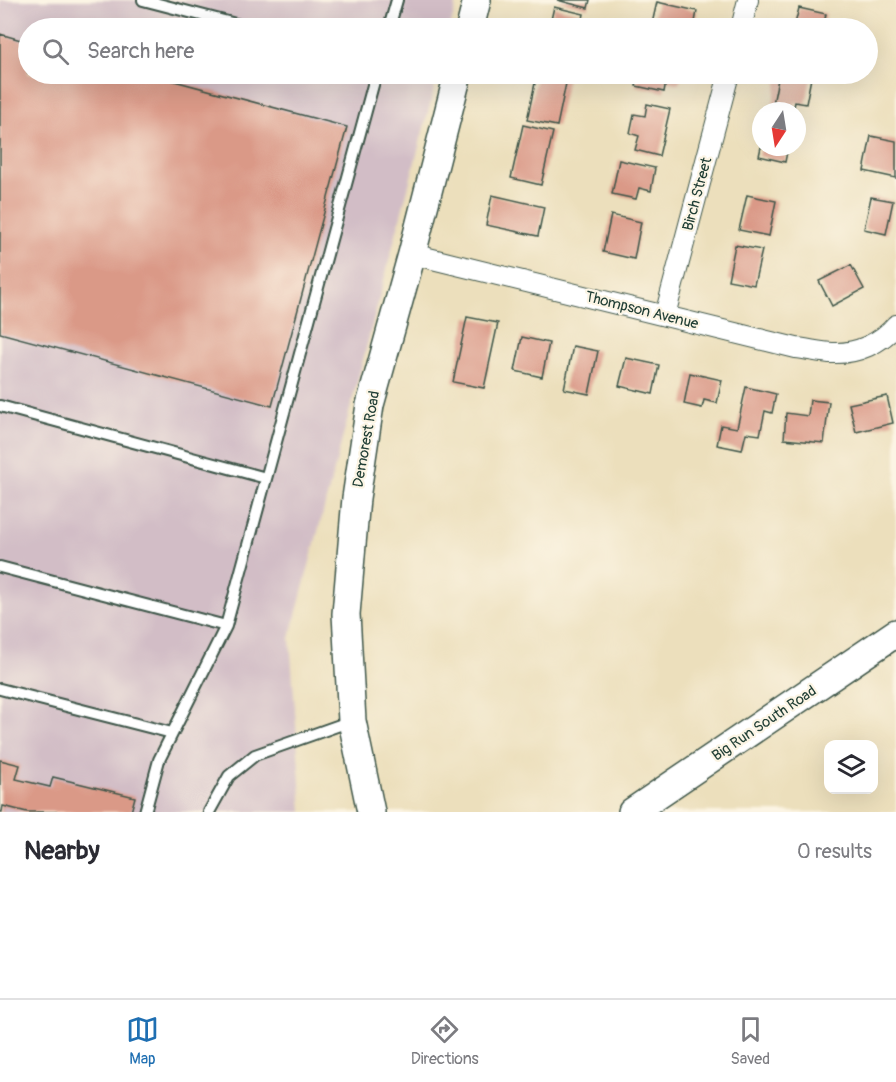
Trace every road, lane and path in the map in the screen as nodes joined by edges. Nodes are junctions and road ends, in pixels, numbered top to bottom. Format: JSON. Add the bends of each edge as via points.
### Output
{"nodes":[{"id":1,"x":143,"y":0,"type":"edge"},
{"id":2,"x":397,"y":0,"type":"edge"},
{"id":3,"x":477,"y":0,"type":"edge"},
{"id":4,"x":748,"y":0,"type":"edge"},
{"id":5,"x":212,"y":18,"type":"edge"},
{"id":6,"x":392,"y":18,"type":"edge"},
{"id":7,"x":472,"y":18,"type":"edge"},
{"id":8,"x":744,"y":18,"type":"edge"},
{"id":9,"x":373,"y":84,"type":"edge"},
{"id":10,"x":455,"y":84,"type":"edge"},
{"id":11,"x":726,"y":84,"type":"edge"},
{"id":12,"x":412,"y":254,"type":"junction"},
{"id":13,"x":665,"y":315,"type":"junction"},
{"id":14,"x":896,"y":326,"type":"edge"},
{"id":15,"x":0,"y":406,"type":"edge"},
{"id":16,"x":266,"y":478,"type":"junction"},
{"id":17,"x":0,"y":567,"type":"edge"},
{"id":18,"x":226,"y":626,"type":"junction"},
{"id":19,"x":896,"y":633,"type":"edge"},
{"id":20,"x":0,"y":688,"type":"edge"},
{"id":21,"x":352,"y":721,"type":"junction"},
{"id":22,"x":172,"y":733,"type":"junction"},
{"id":23,"x":145,"y":812,"type":"edge"},
{"id":24,"x":209,"y":812,"type":"edge"},
{"id":25,"x":371,"y":812,"type":"edge"},
{"id":26,"x":632,"y":812,"type":"edge"}],
"edges":[{"from":1,"to":5,"type":"lane"},
{"from":2,"to":6,"type":"lane"},
{"from":3,"to":7,"type":"street"},
{"from":4,"to":8,"type":"street"},
{"from":9,"to":16,"type":"lane"},
{"from":10,"to":12,"type":"street","name":"Demorest Road"},
{"from":11,"to":13,"type":"street","name":"Birch Street"},
{"from":12,"to":13,"type":"street","name":"Thompson Avenue"},
{"from":12,"to":21,"type":"street","name":"Demorest Road","via":[[370,405],[356,498],[346,614]]},
{"from":13,"to":14,"type":"street","name":"Thompson Avenue","via":[[796,348],[834,353],[872,345]]},
{"from":15,"to":16,"type":"lane"},
{"from":16,"to":18,"type":"lane"},
{"from":17,"to":18,"type":"lane"},
{"from":18,"to":22,"type":"lane"},
{"from":19,"to":26,"type":"street","name":"Big Run South Road"},
{"from":20,"to":22,"type":"lane"},
{"from":21,"to":24,"type":"lane","via":[[255,755],[229,776]]},
{"from":21,"to":25,"type":"street","name":"Demorest Road"},
{"from":22,"to":23,"type":"lane","via":[[159,760]]}]}
